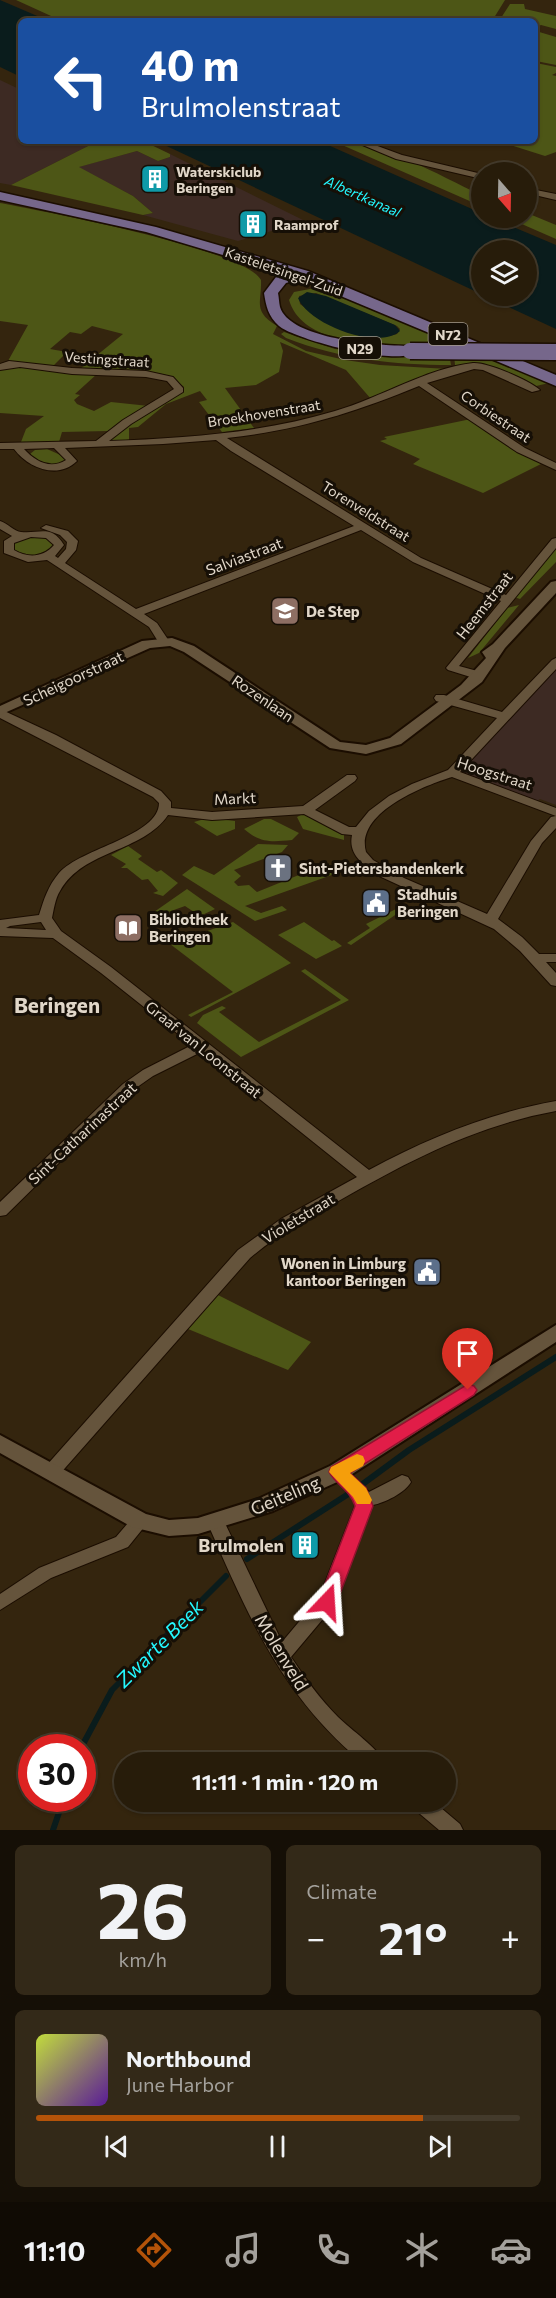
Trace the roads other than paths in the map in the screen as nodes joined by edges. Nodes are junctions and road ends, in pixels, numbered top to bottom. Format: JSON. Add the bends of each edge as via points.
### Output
{"nodes":[{"id":1,"x":365,"y":144,"type":"edge"},
{"id":2,"x":471,"y":174,"type":"edge"},
{"id":3,"x":0,"y":188,"type":"edge"},
{"id":4,"x":537,"y":193,"type":"edge"},
{"id":5,"x":0,"y":196,"type":"edge"},
{"id":6,"x":556,"y":197,"type":"edge"},
{"id":7,"x":211,"y":243,"type":"junction"},
{"id":8,"x":299,"y":274,"type":"junction"},
{"id":9,"x":338,"y":290,"type":"junction"},
{"id":10,"x":277,"y":291,"type":"junction"},
{"id":11,"x":475,"y":334,"type":"junction"},
{"id":12,"x":556,"y":352,"type":"edge"},
{"id":13,"x":0,"y":367,"type":"edge"},
{"id":14,"x":556,"y":369,"type":"edge"},
{"id":15,"x":556,"y":381,"type":"edge"},
{"id":16,"x":422,"y":384,"type":"junction"},
{"id":17,"x":535,"y":390,"type":"dead end"},
{"id":18,"x":217,"y":435,"type":"junction"},
{"id":19,"x":98,"y":445,"type":"junction"},
{"id":20,"x":0,"y":446,"type":"edge"},
{"id":21,"x":17,"y":446,"type":"junction"},
{"id":22,"x":57,"y":446,"type":"junction"},
{"id":23,"x":556,"y":467,"type":"edge"},
{"id":24,"x":0,"y":524,"type":"edge"},
{"id":25,"x":363,"y":526,"type":"junction"},
{"id":26,"x":15,"y":534,"type":"junction"},
{"id":27,"x":556,"y":541,"type":"edge"},
{"id":28,"x":5,"y":556,"type":"edge"},
{"id":29,"x":48,"y":556,"type":"junction"},
{"id":30,"x":60,"y":562,"type":"junction"},
{"id":31,"x":556,"y":585,"type":"edge"},
{"id":32,"x":507,"y":599,"type":"junction"},
{"id":33,"x":136,"y":613,"type":"junction"},
{"id":34,"x":163,"y":641,"type":"junction"},
{"id":35,"x":556,"y":662,"type":"edge"},
{"id":36,"x":472,"y":674,"type":"junction"},
{"id":37,"x":446,"y":700,"type":"junction"},
{"id":38,"x":2,"y":708,"type":"edge"},
{"id":39,"x":502,"y":717,"type":"junction"},
{"id":40,"x":452,"y":773,"type":"junction"},
{"id":41,"x":351,"y":778,"type":"dead end"},
{"id":42,"x":306,"y":810,"type":"junction"},
{"id":43,"x":165,"y":811,"type":"junction"},
{"id":44,"x":556,"y":812,"type":"edge"},
{"id":45,"x":556,"y":820,"type":"edge"},
{"id":46,"x":360,"y":831,"type":"junction"},
{"id":47,"x":45,"y":918,"type":"junction"},
{"id":48,"x":490,"y":921,"type":"junction"},
{"id":49,"x":0,"y":926,"type":"edge"},
{"id":50,"x":0,"y":932,"type":"edge"},
{"id":51,"x":56,"y":934,"type":"junction"},
{"id":52,"x":556,"y":957,"type":"edge"},
{"id":53,"x":536,"y":958,"type":"junction"},
{"id":54,"x":556,"y":982,"type":"edge"},
{"id":55,"x":202,"y":1046,"type":"junction"},
{"id":56,"x":556,"y":1106,"type":"edge"},
{"id":57,"x":367,"y":1177,"type":"junction"},
{"id":58,"x":0,"y":1211,"type":"edge"},
{"id":59,"x":556,"y":1332,"type":"edge"},
{"id":60,"x":0,"y":1443,"type":"edge"},
{"id":61,"x":52,"y":1471,"type":"junction"},
{"id":62,"x":338,"y":1472,"type":"junction"},
{"id":63,"x":402,"y":1482,"type":"dead end"},
{"id":64,"x":363,"y":1499,"type":"junction"},
{"id":65,"x":140,"y":1521,"type":"junction"},
{"id":66,"x":216,"y":1522,"type":"junction"},
{"id":67,"x":0,"y":1603,"type":"edge"},
{"id":68,"x":280,"y":1656,"type":"junction"},
{"id":69,"x":364,"y":1752,"type":"edge"},
{"id":70,"x":432,"y":1812,"type":"edge"},
{"id":71,"x":453,"y":1830,"type":"edge"}],
"edges":[{"from":1,"to":2,"type":"street","via":[[399,157]]},
{"from":3,"to":7,"type":"main road","name":"Kasteletsingel-Zuid","number":"N72","via":[[108,211]]},
{"from":4,"to":6,"type":"street"},
{"from":5,"to":7,"type":"main road","name":"Kasteletsingel-Zuid","number":"N72"},
{"from":7,"to":8,"type":"main road","name":"Kasteletsingel-Zuid","number":"N72"},
{"from":7,"to":10,"type":"main road","via":[[258,267],[270,276]]},
{"from":7,"to":11,"type":"main road","name":"Kasteletsingel-Zuid","via":[[330,273],[445,317]]},
{"from":8,"to":9,"type":"main road","name":"Kasteletsingel-Zuid","number":"N72"},
{"from":8,"to":10,"type":"main road"},
{"from":8,"to":11,"type":"main road","name":"Kasteletsingel-Zuid","number":"N72","via":[[322,276]]},
{"from":9,"to":10,"type":"main road","via":[[302,285]]},
{"from":9,"to":15,"type":"main road","name":"Kasteletsingel-Zuid","number":"N72"},
{"from":10,"to":12,"type":"main road","number":"N29","bridge":true,"via":[[288,315],[312,335],[365,349]]},
{"from":11,"to":14,"type":"main road","name":"Kasteletsingel-Zuid","number":"N72"},
{"from":13,"to":19,"type":"street","name":"Vestingstraat","via":[[20,364],[146,374],[170,379],[179,386],[175,394],[127,422]]},
{"from":16,"to":17,"type":"street","name":"Broekhovenstraat","via":[[480,365]]},
{"from":16,"to":18,"type":"street","name":"Broekhovenstraat","via":[[326,417]]},
{"from":16,"to":23,"type":"street","name":"Corbiestraat","via":[[521,450]]},
{"from":18,"to":19,"type":"street","name":"Broekhovenstraat"},
{"from":18,"to":25,"type":"street","name":"Torenveldstraat"},
{"from":19,"to":22,"type":"street","name":"Broekhovenstraat"},
{"from":20,"to":21,"type":"street","name":"Broekhovenstraat"},
{"from":21,"to":22,"type":"street","name":"Broekhovenstraat"},
{"from":21,"to":22,"type":"street","via":[[27,458],[53,468],[72,461]]},
{"from":24,"to":26,"type":"street"},
{"from":25,"to":32,"type":"street","name":"Torenveldstraat","via":[[417,560]]},
{"from":25,"to":33,"type":"street","name":"Salviastraat"},
{"from":26,"to":28,"type":"street"},
{"from":26,"to":29,"type":"street","via":[[55,538],[59,545]]},
{"from":26,"to":30,"type":"street","via":[[43,527],[64,533],[73,544]]},
{"from":27,"to":32,"type":"street","name":"Heemstraat"},
{"from":28,"to":29,"type":"street"},
{"from":29,"to":30,"type":"street"},
{"from":30,"to":33,"type":"street"},
{"from":31,"to":36,"type":"street"},
{"from":32,"to":36,"type":"street","name":"Heemstraat","via":[[452,668]]},
{"from":33,"to":34,"type":"street","via":[[158,629]]},
{"from":34,"to":37,"type":"street","name":"Rozenlaan","via":[[184,645],[335,745],[366,749],[390,744]]},
{"from":34,"to":38,"type":"street","name":"Scheigoorstraat"},
{"from":35,"to":39,"type":"street"},
{"from":36,"to":37,"type":"street"},
{"from":37,"to":39,"type":"street"},
{"from":38,"to":43,"type":"street","via":[[42,735],[157,794],[165,802]]},
{"from":39,"to":40,"type":"street"},
{"from":40,"to":44,"type":"street","name":"Hoogstraat"},
{"from":40,"to":46,"type":"street","name":"Hoogstraat","via":[[392,800],[370,816]]},
{"from":41,"to":42,"type":"street"},
{"from":42,"to":43,"type":"street","name":"Markt","via":[[212,816]]},
{"from":42,"to":46,"type":"street","via":[[347,831]]},
{"from":43,"to":47,"type":"street","via":[[154,825],[66,873],[52,892]]},
{"from":45,"to":48,"type":"street","via":[[537,840]]},
{"from":46,"to":48,"type":"street","via":[[359,850],[370,864]]},
{"from":47,"to":49,"type":"street"},
{"from":47,"to":51,"type":"street","name":"Graaf van Loonstraat"},
{"from":48,"to":53,"type":"street"},
{"from":50,"to":51,"type":"street"},
{"from":51,"to":55,"type":"street","name":"Graaf van Loonstraat"},
{"from":52,"to":53,"type":"street"},
{"from":53,"to":54,"type":"street"},
{"from":55,"to":57,"type":"street","name":"Graaf van Loonstraat"},
{"from":55,"to":58,"type":"street","name":"Sint-Catharinastraat","via":[[128,1087]]},
{"from":56,"to":57,"type":"street","name":"Violetstraat","via":[[471,1127]]},
{"from":57,"to":61,"type":"street","name":"Violetstraat","via":[[281,1226],[244,1254]]},
{"from":59,"to":62,"type":"street","name":"Geiteling"},
{"from":60,"to":61,"type":"street","name":"Geiteling"},
{"from":61,"to":65,"type":"street","name":"Geiteling"},
{"from":62,"to":64,"type":"street"},
{"from":62,"to":66,"type":"street","name":"Geiteling","via":[[285,1497]]},
{"from":63,"to":64,"type":"street","via":[[375,1498]]},
{"from":64,"to":68,"type":"street","via":[[364,1506],[327,1602]]},
{"from":65,"to":66,"type":"street","name":"Geiteling","via":[[169,1528]]},
{"from":65,"to":67,"type":"street","via":[[122,1542],[45,1573]]},
{"from":66,"to":68,"type":"street","name":"Molenveld"},
{"from":68,"to":69,"type":"street","name":"Molenveld","via":[[318,1708]]},
{"from":70,"to":71,"type":"street"}]}
